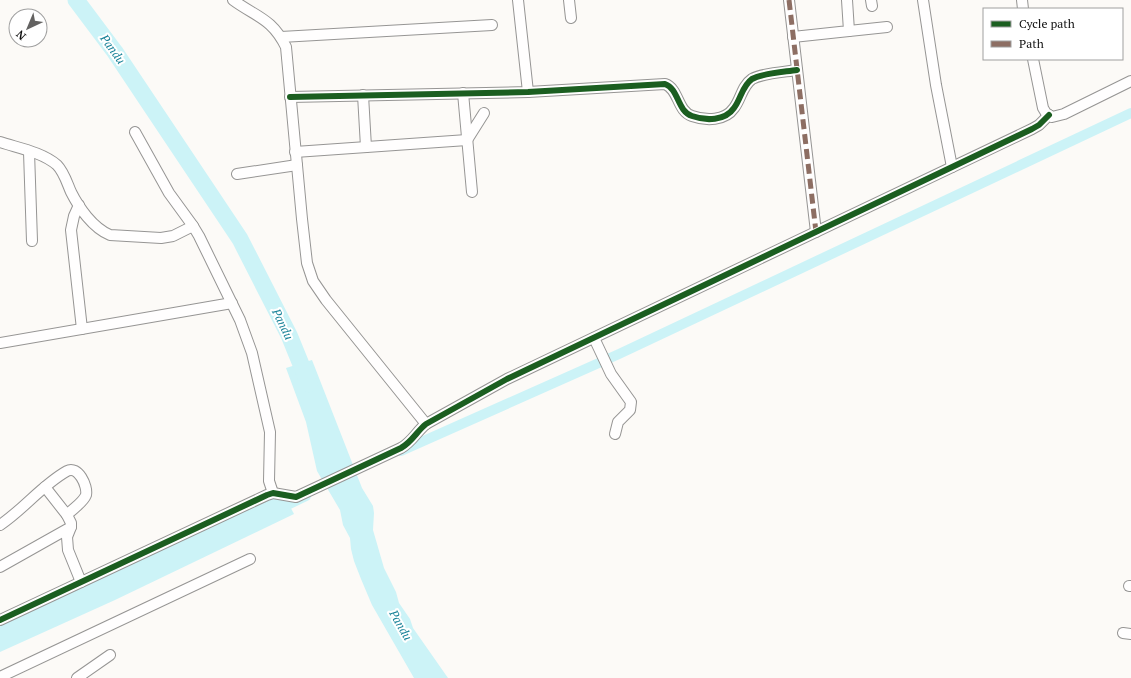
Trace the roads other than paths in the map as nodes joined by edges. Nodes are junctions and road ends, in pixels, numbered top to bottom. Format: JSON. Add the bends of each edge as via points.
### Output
{"nodes":[{"id":1,"x":518,"y":0,"type":"edge"},
{"id":2,"x":569,"y":0,"type":"edge"},
{"id":3,"x":789,"y":0,"type":"edge"},
{"id":4,"x":847,"y":0,"type":"edge"},
{"id":5,"x":923,"y":0,"type":"edge"},
{"id":6,"x":239,"y":2,"type":"edge"},
{"id":7,"x":570,"y":18,"type":"dead end"},
{"id":8,"x":492,"y":25,"type":"dead end"},
{"id":9,"x":887,"y":28,"type":"dead end"},
{"id":10,"x":849,"y":31,"type":"junction"},
{"id":11,"x":281,"y":37,"type":"junction"},
{"id":12,"x":793,"y":37,"type":"junction"},
{"id":13,"x":1033,"y":60,"type":"edge"},
{"id":14,"x":797,"y":70,"type":"junction"},
{"id":15,"x":1131,"y":82,"type":"edge"},
{"id":16,"x":528,"y":92,"type":"junction"},
{"id":17,"x":463,"y":93,"type":"junction"},
{"id":18,"x":363,"y":95,"type":"junction"},
{"id":19,"x":290,"y":97,"type":"junction"},
{"id":20,"x":484,"y":113,"type":"dead end"},
{"id":21,"x":1049,"y":115,"type":"junction"},
{"id":22,"x":135,"y":132,"type":"dead end"},
{"id":23,"x":467,"y":140,"type":"junction"},
{"id":24,"x":0,"y":142,"type":"edge"},
{"id":25,"x":366,"y":147,"type":"junction"},
{"id":26,"x":29,"y":152,"type":"junction"},
{"id":27,"x":295,"y":152,"type":"junction"},
{"id":28,"x":296,"y":165,"type":"junction"},
{"id":29,"x":952,"y":167,"type":"junction"},
{"id":30,"x":237,"y":174,"type":"dead end"},
{"id":31,"x":472,"y":192,"type":"dead end"},
{"id":32,"x":79,"y":205,"type":"junction"},
{"id":33,"x":193,"y":226,"type":"junction"},
{"id":34,"x":816,"y":232,"type":"junction"},
{"id":35,"x":32,"y":241,"type":"dead end"},
{"id":36,"x":232,"y":303,"type":"junction"},
{"id":37,"x":82,"y":329,"type":"junction"},
{"id":38,"x":596,"y":342,"type":"junction"},
{"id":39,"x":0,"y":343,"type":"edge"},
{"id":40,"x":426,"y":424,"type":"junction"},
{"id":41,"x":615,"y":434,"type":"dead end"},
{"id":42,"x":45,"y":486,"type":"junction"},
{"id":43,"x":273,"y":493,"type":"junction"},
{"id":44,"x":66,"y":515,"type":"junction"},
{"id":45,"x":0,"y":525,"type":"edge"},
{"id":46,"x":71,"y":527,"type":"junction"},
{"id":47,"x":250,"y":559,"type":"dead end"},
{"id":48,"x":0,"y":567,"type":"edge"},
{"id":49,"x":81,"y":582,"type":"junction"},
{"id":50,"x":0,"y":620,"type":"edge"},
{"id":51,"x":110,"y":655,"type":"dead end"},
{"id":52,"x":0,"y":677,"type":"edge"},
{"id":53,"x":77,"y":678,"type":"edge"}],
"edges":[{"from":1,"to":16,"type":"street"},
{"from":2,"to":7,"type":"street"},
{"from":3,"to":12,"type":"street"},
{"from":4,"to":10,"type":"street"},
{"from":5,"to":29,"type":"street"},
{"from":6,"to":11,"type":"street","via":[[263,19]]},
{"from":8,"to":11,"type":"street"},
{"from":9,"to":10,"type":"street"},
{"from":10,"to":12,"type":"street"},
{"from":11,"to":19,"type":"street","via":[[286,47]]},
{"from":12,"to":14,"type":"street"},
{"from":13,"to":21,"type":"street","via":[[1043,108]]},
{"from":14,"to":16,"type":"street","via":[[750,80],[734,109],[716,119],[689,115],[671,88],[665,84]]},
{"from":14,"to":34,"type":"street"},
{"from":15,"to":21,"type":"street","via":[[1064,114],[1052,117]]},
{"from":16,"to":17,"type":"street"},
{"from":17,"to":18,"type":"street"},
{"from":17,"to":23,"type":"street"},
{"from":18,"to":19,"type":"street"},
{"from":18,"to":25,"type":"street"},
{"from":19,"to":27,"type":"street"},
{"from":20,"to":23,"type":"street"},
{"from":21,"to":29,"type":"street","via":[[1032,129]]},
{"from":22,"to":33,"type":"street","via":[[169,193]]},
{"from":23,"to":25,"type":"street"},
{"from":23,"to":31,"type":"street"},
{"from":24,"to":26,"type":"street"},
{"from":25,"to":27,"type":"street"},
{"from":26,"to":32,"type":"street","via":[[49,159],[61,170]]},
{"from":26,"to":35,"type":"street"},
{"from":27,"to":28,"type":"street"},
{"from":28,"to":30,"type":"street"},
{"from":28,"to":40,"type":"street","via":[[307,262],[313,281]]},
{"from":29,"to":34,"type":"street"},
{"from":32,"to":33,"type":"street","via":[[98,228],[110,235],[161,238],[173,236]]},
{"from":32,"to":37,"type":"street","via":[[71,230]]},
{"from":33,"to":36,"type":"street"},
{"from":34,"to":38,"type":"street"},
{"from":36,"to":37,"type":"street"},
{"from":36,"to":43,"type":"street","via":[[247,337],[266,413],[270,436],[269,480]]},
{"from":37,"to":39,"type":"street"},
{"from":38,"to":40,"type":"street","via":[[507,379]]},
{"from":38,"to":41,"type":"street","via":[[610,374],[631,402],[630,410],[618,422]]},
{"from":40,"to":43,"type":"street","via":[[401,448],[317,488],[296,497]]},
{"from":42,"to":44,"type":"street"},
{"from":42,"to":44,"type":"street","via":[[68,470],[79,474],[86,488],[85,497]]},
{"from":42,"to":45,"type":"street"},
{"from":43,"to":49,"type":"street"},
{"from":44,"to":46,"type":"street"},
{"from":46,"to":48,"type":"street"},
{"from":46,"to":49,"type":"street","via":[[67,537],[68,550]]},
{"from":47,"to":52,"type":"street"},
{"from":49,"to":50,"type":"street"},
{"from":51,"to":53,"type":"street"}]}
